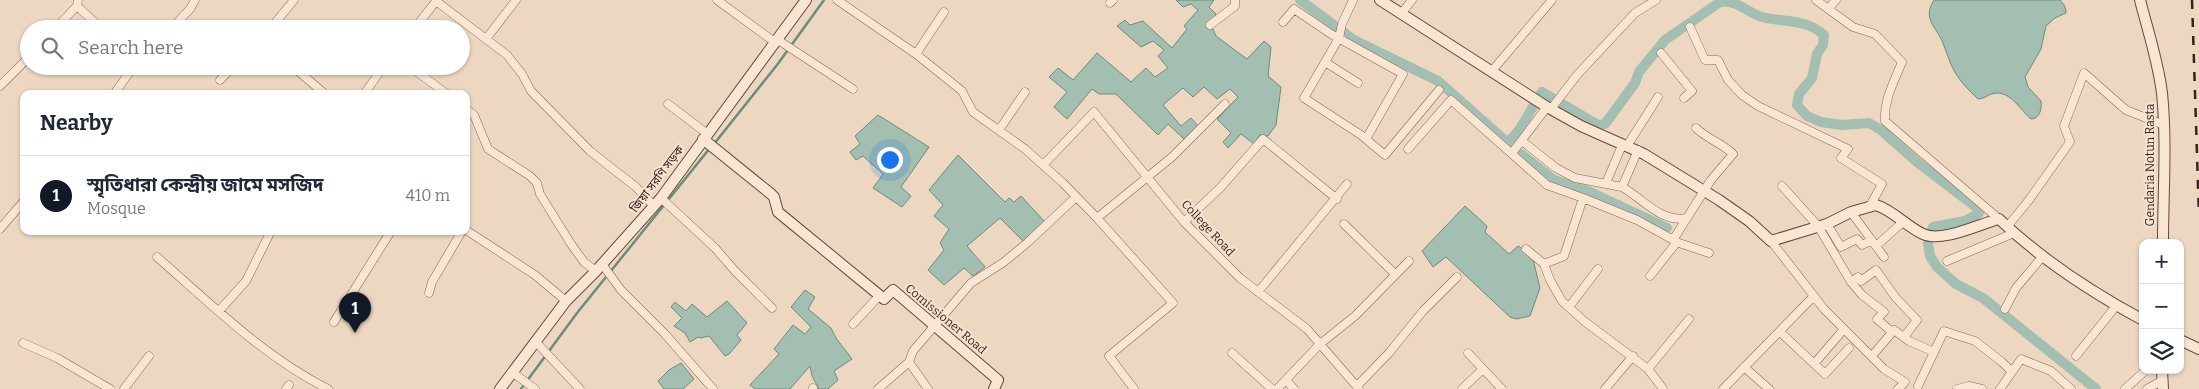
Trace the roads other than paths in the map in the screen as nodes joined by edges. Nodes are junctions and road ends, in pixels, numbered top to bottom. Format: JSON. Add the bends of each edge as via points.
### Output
{"nodes":[{"id":1,"x":195,"y":0,"type":"edge"},
{"id":2,"x":294,"y":0,"type":"edge"},
{"id":3,"x":436,"y":0,"type":"edge"},
{"id":4,"x":516,"y":0,"type":"edge"},
{"id":5,"x":716,"y":0,"type":"edge"},
{"id":6,"x":806,"y":0,"type":"edge"},
{"id":7,"x":836,"y":0,"type":"edge"},
{"id":8,"x":1236,"y":0,"type":"edge"},
{"id":9,"x":1353,"y":0,"type":"edge"},
{"id":10,"x":1380,"y":0,"type":"edge"},
{"id":11,"x":1412,"y":0,"type":"edge"},
{"id":12,"x":1552,"y":0,"type":"edge"},
{"id":13,"x":1656,"y":0,"type":"edge"},
{"id":14,"x":1816,"y":0,"type":"edge"},
{"id":15,"x":1836,"y":0,"type":"edge"},
{"id":16,"x":2140,"y":0,"type":"edge"},
{"id":17,"x":77,"y":3,"type":"edge"},
{"id":18,"x":1828,"y":9,"type":"junction"},
{"id":19,"x":944,"y":12,"type":"dead end"},
{"id":20,"x":1401,"y":14,"type":"junction"},
{"id":21,"x":63,"y":20,"type":"edge"},
{"id":22,"x":93,"y":20,"type":"edge"},
{"id":23,"x":180,"y":20,"type":"edge"},
{"id":24,"x":277,"y":20,"type":"edge"},
{"id":25,"x":421,"y":20,"type":"edge"},
{"id":26,"x":462,"y":20,"type":"edge"},
{"id":27,"x":1283,"y":22,"type":"dead end"},
{"id":28,"x":1210,"y":25,"type":"dead end"},
{"id":29,"x":470,"y":27,"type":"edge"},
{"id":30,"x":1690,"y":27,"type":"dead end"},
{"id":31,"x":1339,"y":38,"type":"junction"},
{"id":32,"x":486,"y":39,"type":"junction"},
{"id":33,"x":777,"y":42,"type":"junction"},
{"id":34,"x":1661,"y":53,"type":"dead end"},
{"id":35,"x":916,"y":54,"type":"junction"},
{"id":36,"x":1326,"y":62,"type":"junction"},
{"id":37,"x":20,"y":66,"type":"edge"},
{"id":38,"x":1491,"y":72,"type":"junction"},
{"id":39,"x":128,"y":75,"type":"edge"},
{"id":40,"x":225,"y":75,"type":"edge"},
{"id":41,"x":303,"y":75,"type":"edge"},
{"id":42,"x":378,"y":75,"type":"edge"},
{"id":43,"x":421,"y":75,"type":"edge"},
{"id":44,"x":220,"y":80,"type":"dead end"},
{"id":45,"x":1358,"y":83,"type":"dead end"},
{"id":46,"x":0,"y":86,"type":"edge"},
{"id":47,"x":853,"y":89,"type":"dead end"},
{"id":48,"x":117,"y":90,"type":"edge"},
{"id":49,"x":320,"y":90,"type":"edge"},
{"id":50,"x":367,"y":90,"type":"edge"},
{"id":51,"x":442,"y":90,"type":"edge"},
{"id":52,"x":1439,"y":90,"type":"dead end"},
{"id":53,"x":1025,"y":92,"type":"dead end"},
{"id":54,"x":1658,"y":97,"type":"dead end"},
{"id":55,"x":1684,"y":98,"type":"dead end"},
{"id":56,"x":668,"y":104,"type":"dead end"},
{"id":57,"x":1225,"y":104,"type":"dead end"},
{"id":58,"x":1549,"y":106,"type":"junction"},
{"id":59,"x":470,"y":112,"type":"edge"},
{"id":60,"x":2164,"y":124,"type":"junction"},
{"id":61,"x":1696,"y":128,"type":"dead end"},
{"id":62,"x":999,"y":130,"type":"junction"},
{"id":63,"x":704,"y":137,"type":"junction"},
{"id":64,"x":1366,"y":139,"type":"junction"},
{"id":65,"x":1522,"y":141,"type":"junction"},
{"id":66,"x":1623,"y":148,"type":"junction"},
{"id":67,"x":1408,"y":149,"type":"dead end"},
{"id":68,"x":1638,"y":150,"type":"junction"},
{"id":69,"x":1512,"y":153,"type":"junction"},
{"id":70,"x":1043,"y":165,"type":"junction"},
{"id":71,"x":1148,"y":175,"type":"junction"},
{"id":72,"x":1606,"y":183,"type":"junction"},
{"id":73,"x":1347,"y":184,"type":"dead end"},
{"id":74,"x":1782,"y":186,"type":"dead end"},
{"id":75,"x":1622,"y":187,"type":"junction"},
{"id":76,"x":1704,"y":191,"type":"junction"},
{"id":77,"x":1076,"y":197,"type":"junction"},
{"id":78,"x":1583,"y":198,"type":"junction"},
{"id":79,"x":1337,"y":199,"type":"junction"},
{"id":80,"x":658,"y":202,"type":"junction"},
{"id":81,"x":20,"y":206,"type":"edge"},
{"id":82,"x":1870,"y":206,"type":"junction"},
{"id":83,"x":1852,"y":212,"type":"junction"},
{"id":84,"x":1098,"y":218,"type":"junction"},
{"id":85,"x":1686,"y":218,"type":"junction"},
{"id":86,"x":1999,"y":220,"type":"junction"},
{"id":87,"x":1904,"y":221,"type":"junction"},
{"id":88,"x":1184,"y":222,"type":"junction"},
{"id":89,"x":1344,"y":224,"type":"dead end"},
{"id":90,"x":1823,"y":225,"type":"junction"},
{"id":91,"x":0,"y":229,"type":"edge"},
{"id":92,"x":2010,"y":230,"type":"junction"},
{"id":93,"x":470,"y":233,"type":"edge"},
{"id":94,"x":269,"y":235,"type":"edge"},
{"id":95,"x":388,"y":235,"type":"edge"},
{"id":96,"x":460,"y":235,"type":"edge"},
{"id":97,"x":2163,"y":239,"type":"edge"},
{"id":98,"x":1771,"y":240,"type":"junction"},
{"id":99,"x":1675,"y":241,"type":"junction"},
{"id":100,"x":1874,"y":243,"type":"junction"},
{"id":101,"x":1526,"y":249,"type":"dead end"},
{"id":102,"x":1709,"y":253,"type":"dead end"},
{"id":103,"x":2043,"y":256,"type":"junction"},
{"id":104,"x":157,"y":257,"type":"dead end"},
{"id":105,"x":1884,"y":257,"type":"dead end"},
{"id":106,"x":1409,"y":261,"type":"dead end"},
{"id":107,"x":1947,"y":261,"type":"dead end"},
{"id":108,"x":1544,"y":264,"type":"junction"},
{"id":109,"x":599,"y":268,"type":"junction"},
{"id":110,"x":1598,"y":269,"type":"dead end"},
{"id":111,"x":1395,"y":274,"type":"junction"},
{"id":112,"x":1650,"y":276,"type":"dead end"},
{"id":113,"x":1457,"y":277,"type":"dead end"},
{"id":114,"x":1851,"y":282,"type":"junction"},
{"id":115,"x":1258,"y":292,"type":"junction"},
{"id":116,"x":429,"y":293,"type":"dead end"},
{"id":117,"x":880,"y":295,"type":"junction"},
{"id":118,"x":1813,"y":297,"type":"junction"},
{"id":119,"x":566,"y":301,"type":"junction"},
{"id":120,"x":2116,"y":306,"type":"junction"},
{"id":121,"x":1569,"y":307,"type":"junction"},
{"id":122,"x":772,"y":308,"type":"dead end"},
{"id":123,"x":2005,"y":309,"type":"dead end"},
{"id":124,"x":219,"y":311,"type":"junction"},
{"id":125,"x":2139,"y":318,"type":"edge"},
{"id":126,"x":1689,"y":319,"type":"dead end"},
{"id":127,"x":334,"y":322,"type":"dead end"},
{"id":128,"x":853,"y":324,"type":"dead end"},
{"id":129,"x":936,"y":326,"type":"junction"},
{"id":130,"x":1844,"y":329,"type":"junction"},
{"id":131,"x":1780,"y":332,"type":"junction"},
{"id":132,"x":1892,"y":332,"type":"junction"},
{"id":133,"x":1904,"y":337,"type":"junction"},
{"id":134,"x":535,"y":341,"type":"junction"},
{"id":135,"x":2184,"y":342,"type":"edge"},
{"id":136,"x":23,"y":343,"type":"dead end"},
{"id":137,"x":1320,"y":344,"type":"junction"},
{"id":138,"x":1849,"y":348,"type":"dead end"},
{"id":139,"x":2199,"y":349,"type":"edge"},
{"id":140,"x":1934,"y":352,"type":"junction"},
{"id":141,"x":1232,"y":353,"type":"dead end"},
{"id":142,"x":1468,"y":353,"type":"dead end"},
{"id":143,"x":150,"y":356,"type":"dead end"},
{"id":144,"x":1633,"y":356,"type":"junction"},
{"id":145,"x":1872,"y":356,"type":"junction"},
{"id":146,"x":2076,"y":356,"type":"dead end"},
{"id":147,"x":909,"y":362,"type":"junction"},
{"id":148,"x":1814,"y":364,"type":"junction"},
{"id":149,"x":1744,"y":368,"type":"junction"},
{"id":150,"x":1484,"y":369,"type":"junction"},
{"id":151,"x":1648,"y":369,"type":"junction"},
{"id":152,"x":512,"y":372,"type":"junction"},
{"id":153,"x":2012,"y":372,"type":"junction"},
{"id":154,"x":2142,"y":374,"type":"edge"},
{"id":155,"x":1286,"y":380,"type":"junction"},
{"id":156,"x":2163,"y":380,"type":"edge"},
{"id":157,"x":1905,"y":382,"type":"junction"},
{"id":158,"x":1921,"y":387,"type":"edge"},
{"id":159,"x":1358,"y":388,"type":"edge"},
{"id":160,"x":110,"y":389,"type":"edge"},
{"id":161,"x":124,"y":389,"type":"edge"},
{"id":162,"x":328,"y":389,"type":"edge"},
{"id":163,"x":500,"y":389,"type":"edge"},
{"id":164,"x":535,"y":389,"type":"edge"},
{"id":165,"x":580,"y":389,"type":"edge"},
{"id":166,"x":713,"y":389,"type":"edge"},
{"id":167,"x":878,"y":389,"type":"edge"},
{"id":168,"x":928,"y":389,"type":"edge"},
{"id":169,"x":994,"y":389,"type":"edge"},
{"id":170,"x":1134,"y":389,"type":"edge"},
{"id":171,"x":1272,"y":389,"type":"edge"},
{"id":172,"x":1276,"y":389,"type":"edge"},
{"id":173,"x":1294,"y":389,"type":"edge"},
{"id":174,"x":1462,"y":389,"type":"edge"},
{"id":175,"x":1502,"y":389,"type":"edge"},
{"id":176,"x":1605,"y":389,"type":"edge"},
{"id":177,"x":1663,"y":389,"type":"edge"},
{"id":178,"x":1724,"y":389,"type":"edge"},
{"id":179,"x":1769,"y":389,"type":"edge"},
{"id":180,"x":1898,"y":389,"type":"edge"},
{"id":181,"x":1957,"y":389,"type":"edge"},
{"id":182,"x":1982,"y":389,"type":"edge"},
{"id":183,"x":2000,"y":389,"type":"edge"},
{"id":184,"x":2071,"y":389,"type":"edge"},
{"id":185,"x":2125,"y":389,"type":"edge"},
{"id":186,"x":2147,"y":389,"type":"edge"}],
"edges":[{"from":1,"to":23,"type":"street"},
{"from":2,"to":24,"type":"street"},
{"from":3,"to":25,"type":"street"},
{"from":3,"to":26,"type":"street"},
{"from":4,"to":32,"type":"street"},
{"from":5,"to":33,"type":"street"},
{"from":6,"to":33,"type":"main road","name":"জিয়া সরণি সড়ক"},
{"from":7,"to":35,"type":"street"},
{"from":8,"to":28,"type":"street","via":[[1235,6]]},
{"from":9,"to":31,"type":"street"},
{"from":10,"to":20,"type":"main road"},
{"from":11,"to":20,"type":"street"},
{"from":12,"to":38,"type":"street"},
{"from":13,"to":58,"type":"street","via":[[1635,13]]},
{"from":14,"to":18,"type":"street"},
{"from":15,"to":18,"type":"street"},
{"from":16,"to":60,"type":"main road","name":"Gendaria Notun Rasta","via":[[2154,47]]},
{"from":17,"to":21,"type":"street"},
{"from":17,"to":22,"type":"street"},
{"from":18,"to":86,"type":"street","via":[[1852,27],[1875,34],[1902,62],[1891,86],[1884,121]]},
{"from":19,"to":35,"type":"street"},
{"from":20,"to":38,"type":"main road"},
{"from":27,"to":31,"type":"street","via":[[1294,9]]},
{"from":29,"to":32,"type":"street"},
{"from":30,"to":82,"type":"street","via":[[1705,60],[1718,60],[1728,80],[1742,95],[1758,106],[1848,149],[1841,158],[1882,184]]},
{"from":31,"to":36,"type":"street"},
{"from":31,"to":64,"type":"street","via":[[1403,74]]},
{"from":32,"to":80,"type":"street","via":[[507,55],[531,91],[590,151]]},
{"from":33,"to":47,"type":"street"},
{"from":33,"to":63,"type":"main road","name":"জিয়া সরণি সড়ক"},
{"from":34,"to":55,"type":"street","via":[[1692,91]]},
{"from":35,"to":62,"type":"street","via":[[962,91],[973,112]]},
{"from":36,"to":45,"type":"street"},
{"from":36,"to":64,"type":"street","via":[[1304,98]]},
{"from":37,"to":46,"type":"street"},
{"from":38,"to":58,"type":"main road"},
{"from":39,"to":48,"type":"street"},
{"from":40,"to":44,"type":"street"},
{"from":41,"to":49,"type":"street"},
{"from":42,"to":50,"type":"street"},
{"from":43,"to":51,"type":"street"},
{"from":52,"to":64,"type":"street","via":[[1385,155]]},
{"from":53,"to":62,"type":"street"},
{"from":54,"to":66,"type":"street"},
{"from":56,"to":63,"type":"street","via":[[705,132]]},
{"from":57,"to":71,"type":"street","via":[[1172,157]]},
{"from":58,"to":65,"type":"street"},
{"from":58,"to":66,"type":"main road"},
{"from":59,"to":109,"type":"street","via":[[488,149],[537,183],[540,194],[584,262]]},
{"from":60,"to":92,"type":"street","via":[[2126,110],[2084,73],[2064,126],[2070,142]]},
{"from":60,"to":97,"type":"main road","name":"Gendaria Notun Rasta"},
{"from":61,"to":76,"type":"street","via":[[1732,154]]},
{"from":62,"to":70,"type":"street"},
{"from":63,"to":80,"type":"main road","name":"জিয়া সরণি সড়ক"},
{"from":63,"to":117,"type":"main road","via":[[774,197],[778,212]]},
{"from":65,"to":69,"type":"street"},
{"from":65,"to":72,"type":"street","via":[[1556,168],[1575,178]]},
{"from":66,"to":68,"type":"main road"},
{"from":66,"to":72,"type":"street"},
{"from":67,"to":69,"type":"street","via":[[1451,100]]},
{"from":68,"to":75,"type":"street"},
{"from":68,"to":76,"type":"main road"},
{"from":69,"to":78,"type":"street","via":[[1547,185]]},
{"from":70,"to":71,"type":"street","name":"College Road","via":[[1094,112]]},
{"from":70,"to":77,"type":"street"},
{"from":71,"to":84,"type":"street"},
{"from":71,"to":88,"type":"street","name":"College Road"},
{"from":72,"to":75,"type":"street"},
{"from":73,"to":79,"type":"street"},
{"from":74,"to":90,"type":"street"},
{"from":75,"to":85,"type":"street","via":[[1666,216]]},
{"from":76,"to":85,"type":"street"},
{"from":76,"to":98,"type":"main road"},
{"from":77,"to":84,"type":"street"},
{"from":77,"to":129,"type":"street","via":[[1019,249],[971,283]]},
{"from":78,"to":99,"type":"street","via":[[1636,220]]},
{"from":78,"to":108,"type":"street","via":[[1564,256]]},
{"from":79,"to":88,"type":"street","via":[[1262,139],[1226,181]]},
{"from":79,"to":115,"type":"street"},
{"from":80,"to":109,"type":"main road","name":"জিয়া সরণি সড়ক"},
{"from":80,"to":122,"type":"street","via":[[715,248]]},
{"from":81,"to":91,"type":"street"},
{"from":82,"to":83,"type":"main road"},
{"from":82,"to":87,"type":"main road","via":[[1882,207]]},
{"from":83,"to":90,"type":"main road"},
{"from":83,"to":100,"type":"street"},
{"from":84,"to":170,"type":"street","via":[[1173,302],[1109,356]]},
{"from":85,"to":99,"type":"street"},
{"from":86,"to":87,"type":"main road","via":[[1935,236],[1924,234]]},
{"from":86,"to":92,"type":"main road"},
{"from":87,"to":100,"type":"street"},
{"from":88,"to":115,"type":"street","name":"College Road"},
{"from":89,"to":111,"type":"street"},
{"from":90,"to":98,"type":"main road"},
{"from":90,"to":100,"type":"street","via":[[1841,247],[1857,238],[1862,246]]},
{"from":90,"to":114,"type":"street"},
{"from":92,"to":103,"type":"main road"},
{"from":92,"to":107,"type":"street"},
{"from":93,"to":119,"type":"street","via":[[535,275]]},
{"from":94,"to":124,"type":"street","via":[[246,281]]},
{"from":95,"to":127,"type":"street"},
{"from":96,"to":116,"type":"street"},
{"from":98,"to":118,"type":"street"},
{"from":99,"to":102,"type":"street"},
{"from":99,"to":112,"type":"street"},
{"from":100,"to":105,"type":"street"},
{"from":101,"to":108,"type":"street"},
{"from":103,"to":120,"type":"main road","via":[[2082,286]]},
{"from":103,"to":123,"type":"street","via":[[2016,288]]},
{"from":104,"to":124,"type":"street"},
{"from":106,"to":111,"type":"street"},
{"from":108,"to":121,"type":"street","via":[[1562,301]]},
{"from":109,"to":119,"type":"main road","name":"জিয়া সরণি সড়ক"},
{"from":109,"to":166,"type":"street","via":[[665,334]]},
{"from":110,"to":121,"type":"street"},
{"from":111,"to":137,"type":"street","via":[[1355,316]]},
{"from":113,"to":159,"type":"street","via":[[1423,311]]},
{"from":114,"to":132,"type":"street","via":[[1884,312],[1877,319]]},
{"from":114,"to":133,"type":"street","via":[[1858,277],[1861,281],[1876,270],[1917,320]]},
{"from":115,"to":137,"type":"street","name":"College Road","via":[[1307,329]]},
{"from":117,"to":128,"type":"street"},
{"from":117,"to":129,"type":"main road","name":"Comissioner Road","via":[[884,299],[893,290]]},
{"from":118,"to":130,"type":"street"},
{"from":118,"to":131,"type":"street"},
{"from":119,"to":134,"type":"main road","name":"জিয়া সরণি সড়ক"},
{"from":120,"to":125,"type":"main road"},
{"from":120,"to":146,"type":"street"},
{"from":121,"to":144,"type":"street"},
{"from":124,"to":162,"type":"street","via":[[278,359]]},
{"from":126,"to":151,"type":"street"},
{"from":129,"to":147,"type":"street","via":[[913,351]]},
{"from":129,"to":169,"type":"main road","name":"Comissioner Road","via":[[998,380]]},
{"from":130,"to":145,"type":"street"},
{"from":130,"to":148,"type":"street"},
{"from":131,"to":148,"type":"street"},
{"from":131,"to":149,"type":"street"},
{"from":132,"to":133,"type":"street","via":[[1894,330]]},
{"from":132,"to":145,"type":"street"},
{"from":133,"to":140,"type":"street"},
{"from":134,"to":152,"type":"main road","name":"জিয়া সরণি সড়ক"},
{"from":134,"to":165,"type":"street"},
{"from":135,"to":139,"type":"main road"},
{"from":136,"to":160,"type":"street","via":[[58,358]]},
{"from":137,"to":155,"type":"street"},
{"from":137,"to":159,"type":"street","name":"College Road"},
{"from":138,"to":148,"type":"street","via":[[1826,374]]},
{"from":140,"to":153,"type":"street","via":[[1944,331],[1962,336],[1988,350]]},
{"from":140,"to":158,"type":"street"},
{"from":141,"to":171,"type":"street"},
{"from":142,"to":150,"type":"street"},
{"from":143,"to":161,"type":"street"},
{"from":144,"to":151,"type":"street"},
{"from":144,"to":176,"type":"street"},
{"from":145,"to":157,"type":"street","via":[[1884,369]]},
{"from":147,"to":167,"type":"street"},
{"from":147,"to":168,"type":"street"},
{"from":149,"to":178,"type":"street"},
{"from":149,"to":179,"type":"street"},
{"from":150,"to":174,"type":"street"},
{"from":150,"to":175,"type":"street"},
{"from":151,"to":177,"type":"street"},
{"from":152,"to":163,"type":"main road","name":"জিয়া সরণি সড়ক"},
{"from":152,"to":164,"type":"street"},
{"from":153,"to":183,"type":"street"},
{"from":153,"to":184,"type":"street","via":[[2021,359],[2051,370]]},
{"from":154,"to":185,"type":"street"},
{"from":155,"to":172,"type":"street"},
{"from":155,"to":173,"type":"street"},
{"from":156,"to":186,"type":"street"},
{"from":157,"to":158,"type":"street"},
{"from":157,"to":180,"type":"street"},
{"from":181,"to":182,"type":"street","via":[[1969,386]]}]}
